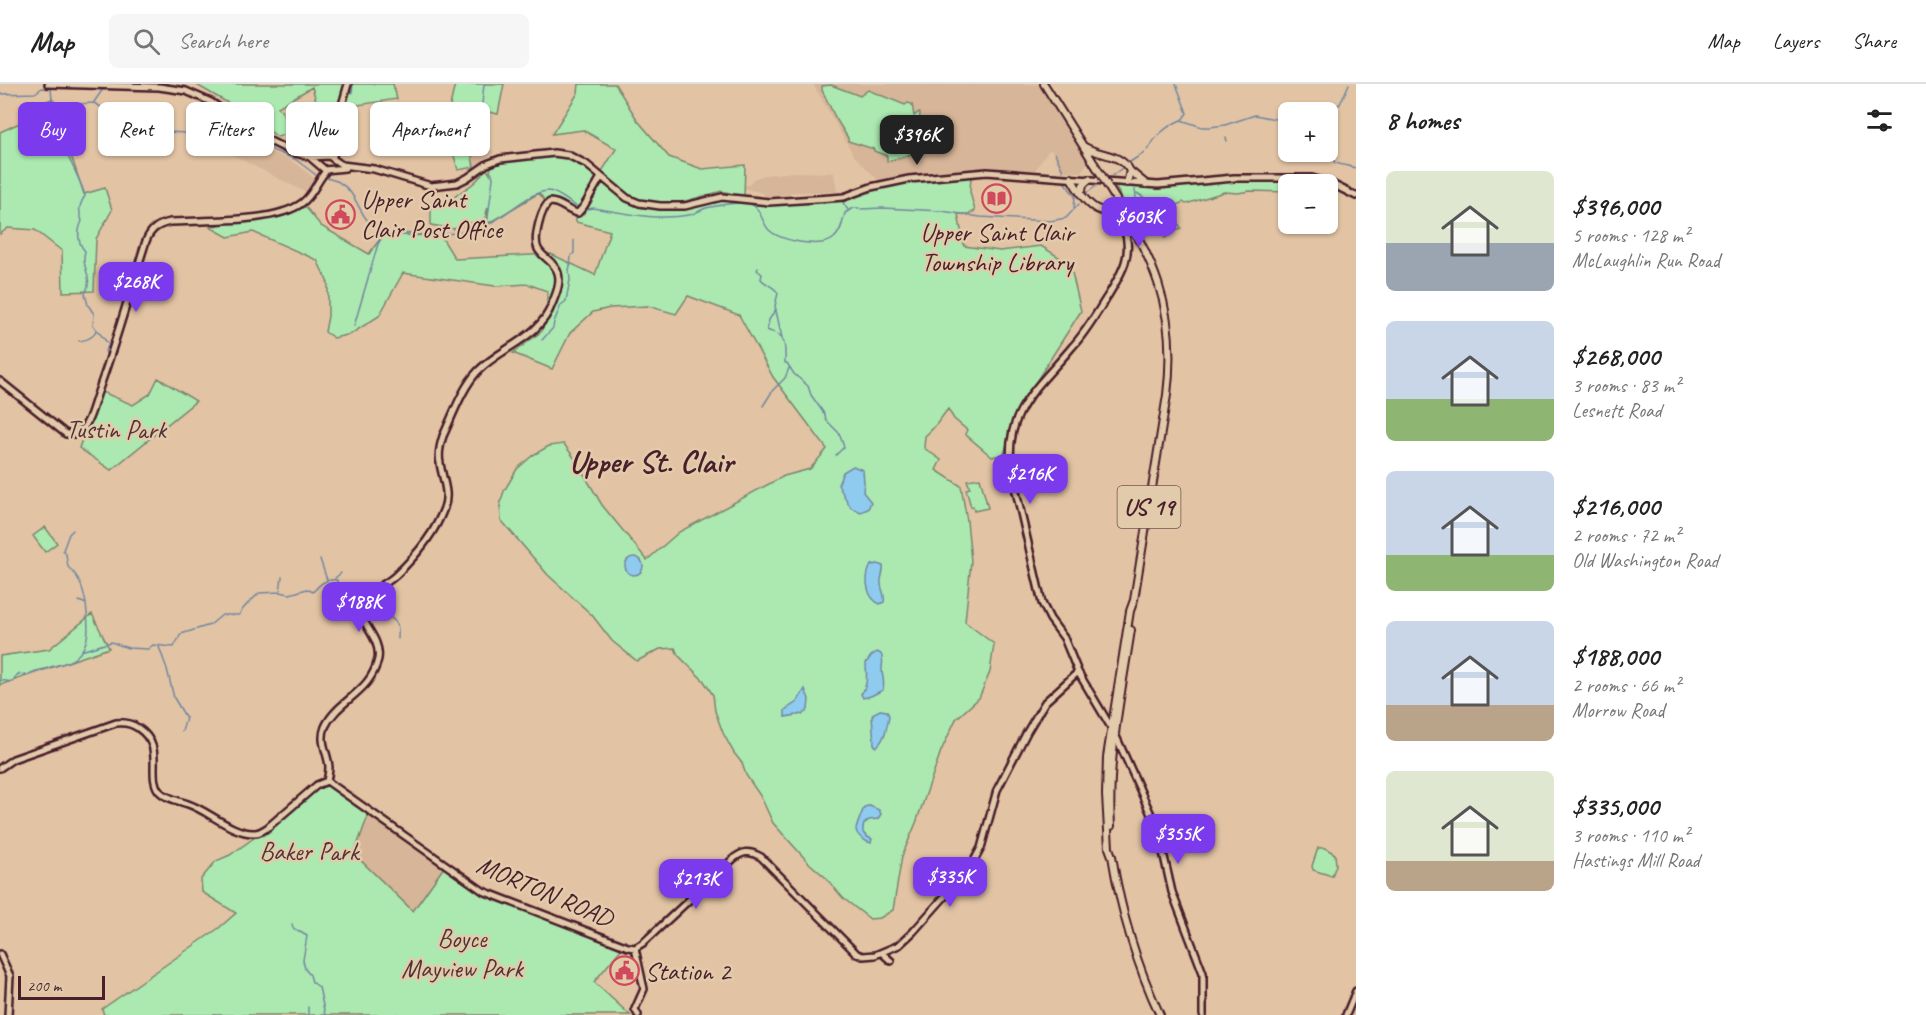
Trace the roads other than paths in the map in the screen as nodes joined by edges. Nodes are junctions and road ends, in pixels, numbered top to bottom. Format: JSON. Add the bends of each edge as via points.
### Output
{"nodes":[{"id":1,"x":48,"y":84,"type":"edge"},
{"id":2,"x":348,"y":84,"type":"edge"},
{"id":3,"x":1044,"y":84,"type":"edge"},
{"id":4,"x":343,"y":102,"type":"edge"},
{"id":5,"x":1082,"y":146,"type":"junction"},
{"id":6,"x":1107,"y":155,"type":"junction"},
{"id":7,"x":324,"y":156,"type":"junction"},
{"id":8,"x":333,"y":156,"type":"edge"},
{"id":9,"x":310,"y":157,"type":"junction"},
{"id":10,"x":333,"y":159,"type":"junction"},
{"id":11,"x":321,"y":165,"type":"junction"},
{"id":12,"x":1125,"y":165,"type":"junction"},
{"id":13,"x":353,"y":166,"type":"junction"},
{"id":14,"x":330,"y":169,"type":"junction"},
{"id":15,"x":1097,"y":169,"type":"junction"},
{"id":16,"x":1130,"y":171,"type":"junction"},
{"id":17,"x":601,"y":177,"type":"junction"},
{"id":18,"x":1071,"y":178,"type":"junction"},
{"id":19,"x":1089,"y":179,"type":"junction"},
{"id":20,"x":319,"y":182,"type":"junction"},
{"id":21,"x":1127,"y":183,"type":"junction"},
{"id":22,"x":1146,"y":184,"type":"junction"},
{"id":23,"x":1083,"y":194,"type":"junction"},
{"id":24,"x":1356,"y":196,"type":"edge"},
{"id":25,"x":1116,"y":198,"type":"junction"},
{"id":26,"x":1103,"y":211,"type":"junction"},
{"id":27,"x":1132,"y":224,"type":"junction"},
{"id":28,"x":0,"y":381,"type":"edge"},
{"id":29,"x":1134,"y":600,"type":"junction"},
{"id":30,"x":1078,"y":672,"type":"junction"},
{"id":31,"x":1111,"y":727,"type":"junction"},
{"id":32,"x":1115,"y":734,"type":"junction"},
{"id":33,"x":0,"y":768,"type":"edge"},
{"id":34,"x":327,"y":781,"type":"junction"},
{"id":35,"x":1112,"y":856,"type":"junction"},
{"id":36,"x":635,"y":948,"type":"junction"},
{"id":37,"x":882,"y":953,"type":"junction"},
{"id":38,"x":0,"y":954,"type":"edge"},
{"id":39,"x":891,"y":961,"type":"dead end"},
{"id":40,"x":1356,"y":991,"type":"edge"},
{"id":41,"x":8,"y":1015,"type":"edge"},
{"id":42,"x":638,"y":1015,"type":"edge"},
{"id":43,"x":1160,"y":1015,"type":"edge"},
{"id":44,"x":1203,"y":1015,"type":"edge"},
{"id":45,"x":1346,"y":1015,"type":"edge"}],
"edges":[{"from":1,"to":9,"type":"street","via":[[186,91],[211,102],[277,146]]},
{"from":2,"to":4,"type":"street"},
{"from":3,"to":5,"type":"main road","number":"US 19"},
{"from":5,"to":6,"type":"main road"},
{"from":5,"to":15,"type":"main road","number":"US 19"},
{"from":6,"to":12,"type":"main road"},
{"from":6,"to":15,"type":"main road","via":[[1098,159]]},
{"from":7,"to":9,"type":"street"},
{"from":7,"to":10,"type":"street"},
{"from":7,"to":11,"type":"street"},
{"from":8,"to":10,"type":"street"},
{"from":9,"to":11,"type":"street"},
{"from":10,"to":13,"type":"street"},
{"from":10,"to":14,"type":"street"},
{"from":11,"to":14,"type":"street"},
{"from":11,"to":20,"type":"street"},
{"from":12,"to":16,"type":"main road"},
{"from":12,"to":21,"type":"main road"},
{"from":13,"to":14,"type":"street"},
{"from":13,"to":17,"type":"street","via":[[439,186],[464,180],[500,159],[558,153],[581,160]]},
{"from":14,"to":20,"type":"street"},
{"from":15,"to":25,"type":"main road","number":"US 19","bridge":true},
{"from":16,"to":21,"type":"main road"},
{"from":16,"to":22,"type":"main road"},
{"from":17,"to":18,"type":"street","via":[[635,202],[673,207],[722,197],[769,202],[838,198],[909,179],[981,172]]},
{"from":17,"to":34,"type":"street","via":[[581,210],[575,213],[555,202],[544,207],[537,248],[555,265],[559,280],[547,316],[535,330],[474,376],[440,446],[444,509],[418,551],[394,577],[362,602],[361,615],[377,642],[378,661],[368,682],[324,729]]},
{"from":18,"to":19,"type":"street"},
{"from":18,"to":23,"type":"main road"},
{"from":19,"to":21,"type":"street"},
{"from":19,"to":23,"type":"main road","via":[[1082,186]]},
{"from":20,"to":28,"type":"street","via":[[304,202],[287,211],[170,222],[152,230],[93,406],[78,434],[66,434]]},
{"from":21,"to":22,"type":"street"},
{"from":22,"to":24,"type":"street","via":[[1312,178]]},
{"from":23,"to":26,"type":"main road"},
{"from":25,"to":26,"type":"main road","via":[[1113,209]]},
{"from":25,"to":27,"type":"main road","number":"US 19"},
{"from":26,"to":27,"type":"main road"},
{"from":26,"to":30,"type":"street","via":[[1124,230],[1126,263],[1087,328],[1025,402],[1010,451],[1011,471],[1041,603],[1064,638]]},
{"from":27,"to":29,"type":"main road","number":"US 19","via":[[1162,296],[1170,353],[1166,404]]},
{"from":29,"to":31,"type":"main road","number":"US 19"},
{"from":29,"to":32,"type":"main road","number":"US 19"},
{"from":30,"to":31,"type":"street"},
{"from":30,"to":37,"type":"street","via":[[1045,702],[1017,750],[997,790],[976,859],[907,938]]},
{"from":31,"to":32,"type":"street"},
{"from":31,"to":35,"type":"main road","number":"US 19","via":[[1106,795]]},
{"from":32,"to":35,"type":"main road","number":"US 19","via":[[1110,793]]},
{"from":32,"to":44,"type":"street","via":[[1158,830],[1172,892],[1203,973]]},
{"from":33,"to":34,"type":"street","via":[[13,759],[116,723],[131,724],[151,742],[159,791],[254,833],[267,828],[316,785]]},
{"from":34,"to":36,"type":"street","name":"MORTON ROAD","via":[[483,891]]},
{"from":35,"to":43,"type":"main road","number":"US 19","via":[[1131,943]]},
{"from":36,"to":37,"type":"street","via":[[732,860],[750,852],[761,857],[853,951],[863,956]]},
{"from":36,"to":42,"type":"street","name":"MORTON ROAD","via":[[644,989],[635,1009]]},
{"from":37,"to":39,"type":"street"},
{"from":38,"to":41,"type":"street","via":[[10,976]]},
{"from":40,"to":45,"type":"street"}]}
